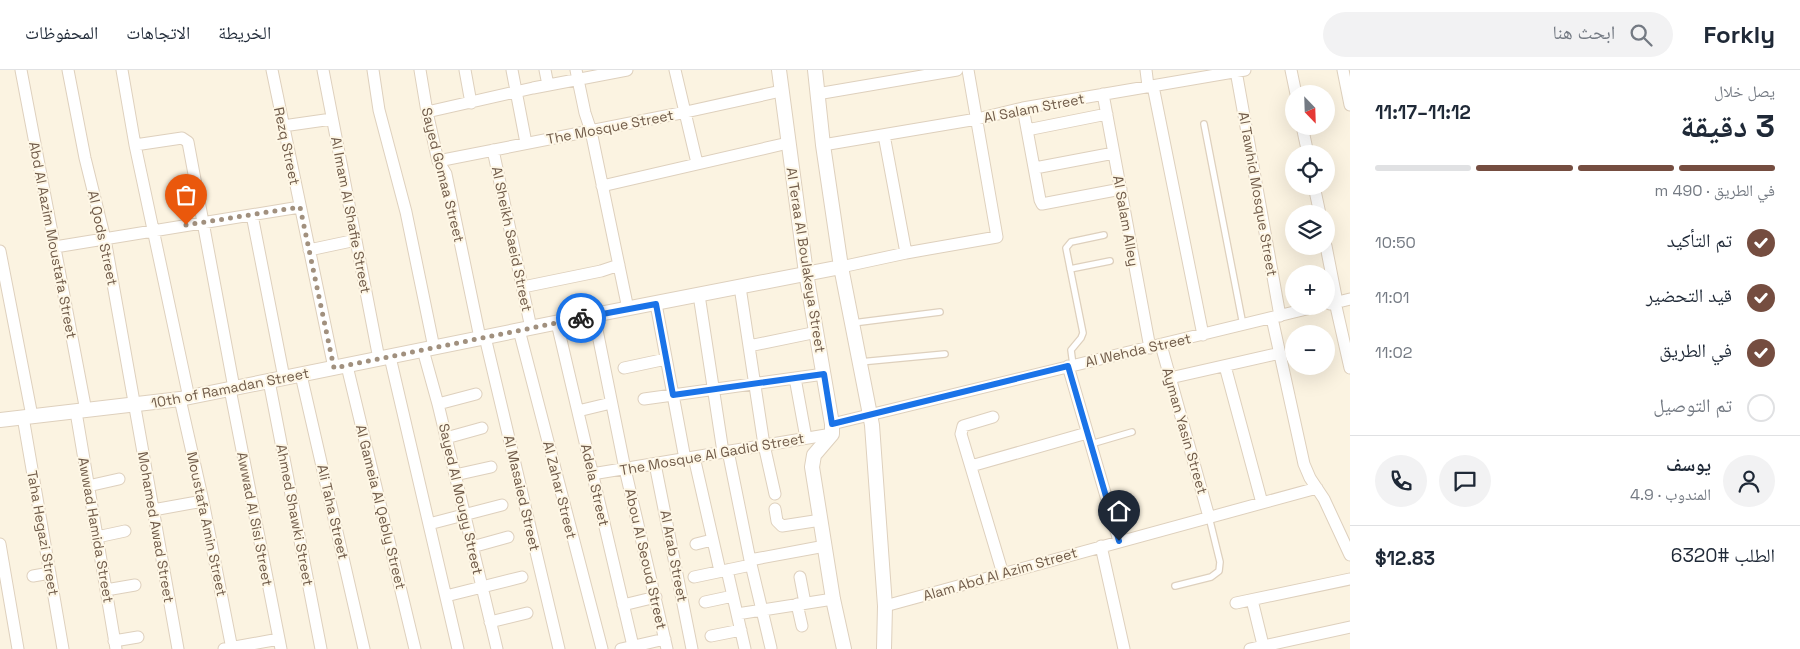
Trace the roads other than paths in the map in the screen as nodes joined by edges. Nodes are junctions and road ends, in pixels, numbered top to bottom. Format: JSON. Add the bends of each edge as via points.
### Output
{"nodes":[{"id":1,"x":21,"y":70,"type":"edge"},
{"id":2,"x":68,"y":70,"type":"edge"},
{"id":3,"x":122,"y":70,"type":"edge"},
{"id":4,"x":272,"y":70,"type":"edge"},
{"id":5,"x":323,"y":70,"type":"edge"},
{"id":6,"x":372,"y":70,"type":"edge"},
{"id":7,"x":420,"y":70,"type":"edge"},
{"id":8,"x":465,"y":70,"type":"edge"},
{"id":9,"x":512,"y":70,"type":"edge"},
{"id":10,"x":545,"y":70,"type":"edge"},
{"id":11,"x":627,"y":70,"type":"edge"},
{"id":12,"x":675,"y":70,"type":"edge"},
{"id":13,"x":779,"y":70,"type":"edge"},
{"id":14,"x":815,"y":70,"type":"edge"},
{"id":15,"x":957,"y":70,"type":"edge"},
{"id":16,"x":968,"y":70,"type":"edge"},
{"id":17,"x":1146,"y":70,"type":"edge"},
{"id":18,"x":1242,"y":70,"type":"edge"},
{"id":19,"x":1291,"y":70,"type":"edge"},
{"id":20,"x":1343,"y":70,"type":"edge"},
{"id":21,"x":577,"y":75,"type":"edge"},
{"id":22,"x":548,"y":85,"type":"junction"},
{"id":23,"x":1294,"y":85,"type":"edge"},
{"id":24,"x":1150,"y":86,"type":"junction"},
{"id":25,"x":781,"y":91,"type":"junction"},
{"id":26,"x":517,"y":93,"type":"junction"},
{"id":27,"x":817,"y":94,"type":"junction"},
{"id":28,"x":1103,"y":94,"type":"junction"},
{"id":29,"x":471,"y":103,"type":"junction"},
{"id":30,"x":1350,"y":105,"type":"edge"},
{"id":31,"x":1023,"y":108,"type":"junction"},
{"id":32,"x":427,"y":112,"type":"junction"},
{"id":33,"x":686,"y":112,"type":"junction"},
{"id":34,"x":1107,"y":114,"type":"junction"},
{"id":35,"x":332,"y":119,"type":"junction"},
{"id":36,"x":977,"y":119,"type":"junction"},
{"id":37,"x":1204,"y":124,"type":"dead end"},
{"id":38,"x":283,"y":126,"type":"junction"},
{"id":39,"x":1027,"y":130,"type":"junction"},
{"id":40,"x":591,"y":131,"type":"junction"},
{"id":41,"x":884,"y":135,"type":"junction"},
{"id":42,"x":788,"y":143,"type":"junction"},
{"id":43,"x":526,"y":144,"type":"junction"},
{"id":44,"x":135,"y":145,"type":"junction"},
{"id":45,"x":822,"y":145,"type":"junction"},
{"id":46,"x":493,"y":150,"type":"junction"},
{"id":47,"x":1114,"y":153,"type":"junction"},
{"id":48,"x":438,"y":160,"type":"junction"},
{"id":49,"x":697,"y":163,"type":"junction"},
{"id":50,"x":1034,"y":168,"type":"junction"},
{"id":51,"x":602,"y":186,"type":"junction"},
{"id":52,"x":1120,"y":189,"type":"junction"},
{"id":53,"x":300,"y":207,"type":"junction"},
{"id":54,"x":252,"y":214,"type":"junction"},
{"id":55,"x":203,"y":222,"type":"junction"},
{"id":56,"x":153,"y":231,"type":"junction"},
{"id":57,"x":1104,"y":235,"type":"dead end"},
{"id":58,"x":105,"y":239,"type":"junction"},
{"id":59,"x":356,"y":240,"type":"junction"},
{"id":60,"x":55,"y":247,"type":"junction"},
{"id":61,"x":0,"y":250,"type":"edge"},
{"id":62,"x":309,"y":250,"type":"junction"},
{"id":63,"x":906,"y":253,"type":"junction"},
{"id":64,"x":1110,"y":261,"type":"dead end"},
{"id":65,"x":619,"y":265,"type":"junction"},
{"id":66,"x":841,"y":267,"type":"junction"},
{"id":67,"x":1070,"y":269,"type":"junction"},
{"id":68,"x":806,"y":273,"type":"junction"},
{"id":69,"x":522,"y":287,"type":"junction"},
{"id":70,"x":740,"y":287,"type":"junction"},
{"id":71,"x":699,"y":295,"type":"junction"},
{"id":72,"x":1350,"y":299,"type":"edge"},
{"id":73,"x":1335,"y":303,"type":"edge"},
{"id":74,"x":656,"y":304,"type":"junction"},
{"id":75,"x":628,"y":309,"type":"junction"},
{"id":76,"x":1335,"y":311,"type":"edge"},
{"id":77,"x":940,"y":312,"type":"dead end"},
{"id":78,"x":594,"y":315,"type":"junction"},
{"id":79,"x":1285,"y":315,"type":"edge"},
{"id":80,"x":1276,"y":317,"type":"junction"},
{"id":81,"x":557,"y":323,"type":"junction"},
{"id":82,"x":852,"y":323,"type":"junction"},
{"id":83,"x":1243,"y":325,"type":"junction"},
{"id":84,"x":525,"y":329,"type":"junction"},
{"id":85,"x":817,"y":332,"type":"junction"},
{"id":86,"x":1203,"y":335,"type":"junction"},
{"id":87,"x":482,"y":338,"type":"junction"},
{"id":88,"x":749,"y":346,"type":"junction"},
{"id":89,"x":1155,"y":346,"type":"junction"},
{"id":90,"x":428,"y":349,"type":"junction"},
{"id":91,"x":1280,"y":353,"type":"junction"},
{"id":92,"x":945,"y":354,"type":"dead end"},
{"id":93,"x":384,"y":358,"type":"junction"},
{"id":94,"x":666,"y":359,"type":"junction"},
{"id":95,"x":860,"y":362,"type":"junction"},
{"id":96,"x":1070,"y":366,"type":"junction"},
{"id":97,"x":1225,"y":366,"type":"junction"},
{"id":98,"x":340,"y":367,"type":"junction"},
{"id":99,"x":624,"y":368,"type":"dead end"},
{"id":100,"x":1350,"y":368,"type":"edge"},
{"id":101,"x":824,"y":374,"type":"junction"},
{"id":102,"x":301,"y":375,"type":"junction"},
{"id":103,"x":284,"y":378,"type":"junction"},
{"id":104,"x":795,"y":378,"type":"junction"},
{"id":105,"x":1170,"y":378,"type":"junction"},
{"id":106,"x":269,"y":381,"type":"junction"},
{"id":107,"x":755,"y":384,"type":"junction"},
{"id":108,"x":232,"y":389,"type":"junction"},
{"id":109,"x":714,"y":390,"type":"junction"},
{"id":110,"x":476,"y":394,"type":"dead end"},
{"id":111,"x":673,"y":395,"type":"junction"},
{"id":112,"x":184,"y":398,"type":"junction"},
{"id":113,"x":644,"y":399,"type":"dead end"},
{"id":114,"x":611,"y":403,"type":"junction"},
{"id":115,"x":438,"y":404,"type":"junction"},
{"id":116,"x":134,"y":406,"type":"junction"},
{"id":117,"x":81,"y":411,"type":"junction"},
{"id":118,"x":578,"y":411,"type":"junction"},
{"id":119,"x":27,"y":416,"type":"junction"},
{"id":120,"x":870,"y":416,"type":"junction"},
{"id":121,"x":993,"y":417,"type":"dead end"},
{"id":122,"x":0,"y":420,"type":"edge"},
{"id":123,"x":482,"y":428,"type":"dead end"},
{"id":124,"x":832,"y":429,"type":"junction"},
{"id":125,"x":1132,"y":432,"type":"dead end"},
{"id":126,"x":446,"y":438,"type":"junction"},
{"id":127,"x":806,"y":438,"type":"junction"},
{"id":128,"x":1089,"y":439,"type":"junction"},
{"id":129,"x":764,"y":445,"type":"junction"},
{"id":130,"x":726,"y":452,"type":"junction"},
{"id":131,"x":689,"y":458,"type":"junction"},
{"id":132,"x":655,"y":464,"type":"junction"},
{"id":133,"x":971,"y":466,"type":"junction"},
{"id":134,"x":492,"y":467,"type":"dead end"},
{"id":135,"x":625,"y":469,"type":"junction"},
{"id":136,"x":592,"y":474,"type":"junction"},
{"id":137,"x":455,"y":475,"type":"junction"},
{"id":138,"x":119,"y":479,"type":"dead end"},
{"id":139,"x":88,"y":486,"type":"junction"},
{"id":140,"x":1317,"y":488,"type":"junction"},
{"id":141,"x":775,"y":494,"type":"dead end"},
{"id":142,"x":203,"y":501,"type":"junction"},
{"id":143,"x":1262,"y":503,"type":"junction"},
{"id":144,"x":502,"y":504,"type":"dead end"},
{"id":145,"x":775,"y":509,"type":"dead end"},
{"id":146,"x":154,"y":510,"type":"junction"},
{"id":147,"x":464,"y":514,"type":"junction"},
{"id":148,"x":1209,"y":517,"type":"junction"},
{"id":149,"x":821,"y":520,"type":"junction"},
{"id":150,"x":429,"y":524,"type":"junction"},
{"id":151,"x":125,"y":531,"type":"dead end"},
{"id":152,"x":97,"y":537,"type":"junction"},
{"id":153,"x":508,"y":537,"type":"dead end"},
{"id":154,"x":712,"y":540,"type":"junction"},
{"id":155,"x":1119,"y":541,"type":"junction"},
{"id":156,"x":696,"y":544,"type":"dead end"},
{"id":157,"x":825,"y":546,"type":"junction"},
{"id":158,"x":1100,"y":546,"type":"junction"},
{"id":159,"x":472,"y":547,"type":"junction"},
{"id":160,"x":0,"y":550,"type":"edge"},
{"id":161,"x":1350,"y":553,"type":"edge"},
{"id":162,"x":750,"y":562,"type":"junction"},
{"id":163,"x":723,"y":571,"type":"junction"},
{"id":164,"x":50,"y":573,"type":"junction"},
{"id":165,"x":1003,"y":574,"type":"junction"},
{"id":166,"x":33,"y":576,"type":"dead end"},
{"id":167,"x":522,"y":577,"type":"dead end"},
{"id":168,"x":694,"y":577,"type":"dead end"},
{"id":169,"x":800,"y":577,"type":"dead end"},
{"id":170,"x":1350,"y":579,"type":"edge"},
{"id":171,"x":135,"y":585,"type":"dead end"},
{"id":172,"x":1175,"y":586,"type":"dead end"},
{"id":173,"x":482,"y":587,"type":"junction"},
{"id":174,"x":106,"y":590,"type":"junction"},
{"id":175,"x":446,"y":596,"type":"junction"},
{"id":176,"x":733,"y":596,"type":"junction"},
{"id":177,"x":656,"y":597,"type":"junction"},
{"id":178,"x":833,"y":599,"type":"junction"},
{"id":179,"x":1252,"y":600,"type":"junction"},
{"id":180,"x":705,"y":602,"type":"dead end"},
{"id":181,"x":801,"y":604,"type":"junction"},
{"id":182,"x":1236,"y":604,"type":"dead end"},
{"id":183,"x":623,"y":605,"type":"junction"},
{"id":184,"x":885,"y":606,"type":"junction"},
{"id":185,"x":762,"y":610,"type":"junction"},
{"id":186,"x":527,"y":614,"type":"dead end"},
{"id":187,"x":737,"y":614,"type":"junction"},
{"id":188,"x":490,"y":622,"type":"junction"},
{"id":189,"x":802,"y":626,"type":"dead end"},
{"id":190,"x":1350,"y":627,"type":"edge"},
{"id":191,"x":741,"y":630,"type":"junction"},
{"id":192,"x":711,"y":636,"type":"dead end"},
{"id":193,"x":138,"y":638,"type":"dead end"},
{"id":194,"x":280,"y":644,"type":"edge"},
{"id":195,"x":666,"y":644,"type":"edge"},
{"id":196,"x":115,"y":645,"type":"edge"},
{"id":197,"x":633,"y":646,"type":"junction"},
{"id":198,"x":771,"y":648,"type":"edge"},
{"id":199,"x":1264,"y":648,"type":"edge"},
{"id":200,"x":18,"y":649,"type":"edge"},
{"id":201,"x":63,"y":649,"type":"edge"},
{"id":202,"x":178,"y":649,"type":"edge"},
{"id":203,"x":230,"y":649,"type":"edge"},
{"id":204,"x":321,"y":649,"type":"edge"},
{"id":205,"x":364,"y":649,"type":"edge"},
{"id":206,"x":415,"y":649,"type":"edge"},
{"id":207,"x":458,"y":649,"type":"edge"},
{"id":208,"x":497,"y":649,"type":"edge"},
{"id":209,"x":557,"y":649,"type":"edge"},
{"id":210,"x":602,"y":649,"type":"edge"},
{"id":211,"x":621,"y":649,"type":"edge"},
{"id":212,"x":692,"y":649,"type":"edge"},
{"id":213,"x":745,"y":649,"type":"edge"},
{"id":214,"x":844,"y":649,"type":"edge"},
{"id":215,"x":884,"y":649,"type":"edge"},
{"id":216,"x":1124,"y":649,"type":"edge"},
{"id":217,"x":1250,"y":649,"type":"edge"}],
"edges":[{"from":1,"to":60,"type":"street","name":"Abd Al Aazim Moustafa Street"},
{"from":2,"to":58,"type":"street","name":"Al Qods Street"},
{"from":3,"to":44,"type":"street","name":"Moustafa Amin Street"},
{"from":4,"to":38,"type":"street","name":"Rezq Street"},
{"from":5,"to":35,"type":"street","name":"Al Imam Al Shafie Street"},
{"from":6,"to":90,"type":"street","name":"Sayed Al Mougy Street","via":[[379,110],[406,212]]},
{"from":7,"to":32,"type":"street","name":"Sayed Gomaa Street"},
{"from":8,"to":29,"type":"street"},
{"from":9,"to":26,"type":"street"},
{"from":10,"to":22,"type":"street"},
{"from":11,"to":21,"type":"street"},
{"from":12,"to":33,"type":"street"},
{"from":13,"to":25,"type":"street","name":"Al Teraa Al Boulakeya Street"},
{"from":14,"to":27,"type":"street"},
{"from":15,"to":27,"type":"street"},
{"from":16,"to":36,"type":"street"},
{"from":17,"to":24,"type":"street"},
{"from":18,"to":24,"type":"street","name":"Al Salam Street"},
{"from":18,"to":80,"type":"street","name":"Al Tawhid Mosque Street"},
{"from":19,"to":23,"type":"street"},
{"from":20,"to":30,"type":"street"},
{"from":21,"to":22,"type":"street"},
{"from":21,"to":40,"type":"street"},
{"from":22,"to":26,"type":"street"},
{"from":24,"to":28,"type":"street","name":"Al Salam Street"},
{"from":24,"to":86,"type":"street"},
{"from":25,"to":33,"type":"street","name":"The Mosque Street"},
{"from":25,"to":42,"type":"street","name":"Al Teraa Al Boulakeya Street"},
{"from":26,"to":29,"type":"street"},
{"from":26,"to":43,"type":"street"},
{"from":27,"to":45,"type":"street"},
{"from":28,"to":31,"type":"street","name":"Al Salam Street"},
{"from":28,"to":34,"type":"street","name":"Al Salam Alley"},
{"from":29,"to":32,"type":"street"},
{"from":31,"to":36,"type":"street","name":"Al Salam Street"},
{"from":31,"to":39,"type":"street"},
{"from":32,"to":48,"type":"street","name":"Sayed Gomaa Street"},
{"from":33,"to":40,"type":"street","name":"The Mosque Street"},
{"from":33,"to":49,"type":"street"},
{"from":34,"to":39,"type":"street"},
{"from":34,"to":47,"type":"street","name":"Al Salam Alley"},
{"from":35,"to":38,"type":"street"},
{"from":35,"to":59,"type":"street","name":"Al Imam Al Shafie Street"},
{"from":36,"to":41,"type":"street","name":"Al Salam Street"},
{"from":36,"to":63,"type":"street","via":[[997,237]]},
{"from":37,"to":83,"type":"lane"},
{"from":38,"to":53,"type":"street","name":"Rezq Street"},
{"from":39,"to":50,"type":"street"},
{"from":40,"to":43,"type":"street","name":"The Mosque Street"},
{"from":40,"to":51,"type":"street"},
{"from":41,"to":45,"type":"street","name":"Al Salam Street"},
{"from":41,"to":63,"type":"street"},
{"from":42,"to":49,"type":"street"},
{"from":42,"to":68,"type":"street","name":"Al Teraa Al Boulakeya Street"},
{"from":43,"to":46,"type":"street","name":"The Mosque Street"},
{"from":44,"to":55,"type":"street","name":"Awwad Al Sisi Street","via":[[187,140]]},
{"from":44,"to":56,"type":"street","name":"Moustafa Amin Street"},
{"from":45,"to":66,"type":"street"},
{"from":46,"to":48,"type":"street","name":"The Mosque Street"},
{"from":46,"to":69,"type":"street","name":"Al Sheikh Saeid Street"},
{"from":47,"to":50,"type":"street"},
{"from":47,"to":52,"type":"street","name":"Al Salam Alley"},
{"from":48,"to":87,"type":"street","name":"Sayed Gomaa Street","via":[[446,174]]},
{"from":49,"to":51,"type":"street"},
{"from":50,"to":52,"type":"street","via":[[1042,204]]},
{"from":51,"to":65,"type":"street"},
{"from":52,"to":89,"type":"street","name":"Al Salam Alley"},
{"from":53,"to":54,"type":"street"},
{"from":53,"to":62,"type":"street","name":"Rezq Street"},
{"from":54,"to":55,"type":"street"},
{"from":54,"to":103,"type":"street"},
{"from":55,"to":56,"type":"street"},
{"from":55,"to":108,"type":"street","name":"Awwad Al Sisi Street"},
{"from":56,"to":58,"type":"street"},
{"from":56,"to":112,"type":"street","name":"Moustafa Amin Street"},
{"from":57,"to":67,"type":"lane","via":[[1068,243],[1066,251]]},
{"from":58,"to":60,"type":"street"},
{"from":58,"to":116,"type":"street","name":"Al Qods Street"},
{"from":59,"to":62,"type":"street"},
{"from":59,"to":93,"type":"street","name":"Al Imam Al Shafie Street"},
{"from":60,"to":117,"type":"street","name":"Abd Al Aazim Moustafa Street"},
{"from":61,"to":119,"type":"street","name":"Taha Hegazi Street"},
{"from":62,"to":98,"type":"street","name":"Rezq Street"},
{"from":63,"to":66,"type":"street"},
{"from":64,"to":67,"type":"lane"},
{"from":65,"to":69,"type":"street"},
{"from":65,"to":75,"type":"street"},
{"from":66,"to":68,"type":"street","name":"10th of Ramadan Street"},
{"from":66,"to":82,"type":"street"},
{"from":67,"to":96,"type":"lane","via":[[1083,333],[1072,350]]},
{"from":68,"to":70,"type":"street","name":"10th of Ramadan Street"},
{"from":68,"to":85,"type":"street","name":"Al Teraa Al Boulakeya Street"},
{"from":69,"to":84,"type":"street","name":"Al Sheikh Saeid Street"},
{"from":70,"to":71,"type":"street","name":"10th of Ramadan Street"},
{"from":70,"to":88,"type":"street"},
{"from":71,"to":74,"type":"street","name":"10th of Ramadan Street"},
{"from":71,"to":109,"type":"street"},
{"from":72,"to":73,"type":"street"},
{"from":74,"to":75,"type":"street","name":"10th of Ramadan Street"},
{"from":74,"to":94,"type":"street"},
{"from":75,"to":78,"type":"street","name":"10th of Ramadan Street"},
{"from":76,"to":100,"type":"street"},
{"from":77,"to":82,"type":"lane"},
{"from":78,"to":81,"type":"street","name":"10th of Ramadan Street"},
{"from":78,"to":114,"type":"street","name":"Abou Al Seoud Street"},
{"from":79,"to":80,"type":"street","name":"Al Wehda Street"},
{"from":80,"to":83,"type":"street","name":"Al Wehda Street"},
{"from":80,"to":91,"type":"street","name":"Al Tawhid Mosque Street"},
{"from":81,"to":84,"type":"street","name":"10th of Ramadan Street"},
{"from":81,"to":118,"type":"street","name":"Adela Street"},
{"from":82,"to":95,"type":"street"},
{"from":83,"to":86,"type":"street","name":"Al Wehda Street"},
{"from":84,"to":87,"type":"street","name":"10th of Ramadan Street"},
{"from":84,"to":210,"type":"street","name":"Al Zahar Street"},
{"from":85,"to":88,"type":"street"},
{"from":85,"to":101,"type":"street","name":"Al Teraa Al Boulakeya Street"},
{"from":86,"to":89,"type":"street","name":"Al Wehda Street"},
{"from":87,"to":90,"type":"street","name":"10th of Ramadan Street"},
{"from":87,"to":209,"type":"street","name":"Al Masaied Street"},
{"from":88,"to":107,"type":"street"},
{"from":89,"to":96,"type":"street","name":"Al Wehda Street"},
{"from":89,"to":105,"type":"street","name":"Ayman Yasin Street"},
{"from":90,"to":93,"type":"street","name":"10th of Ramadan Street"},
{"from":90,"to":115,"type":"street","name":"Sayed Al Mougy Street"},
{"from":91,"to":97,"type":"street"},
{"from":91,"to":140,"type":"street","name":"Al Tawhid Mosque Street","via":[[1304,464]]},
{"from":92,"to":95,"type":"lane"},
{"from":93,"to":98,"type":"street","name":"10th of Ramadan Street"},
{"from":93,"to":150,"type":"street","name":"Al Imam Al Shafie Street"},
{"from":94,"to":99,"type":"street"},
{"from":94,"to":111,"type":"street"},
{"from":95,"to":120,"type":"street"},
{"from":96,"to":120,"type":"street","name":"Al Wehda Street"},
{"from":96,"to":128,"type":"street"},
{"from":97,"to":105,"type":"street"},
{"from":97,"to":143,"type":"street"},
{"from":98,"to":102,"type":"street","name":"10th of Ramadan Street"},
{"from":98,"to":206,"type":"street","name":"Al Gameia Al Qebly Street"},
{"from":101,"to":104,"type":"street"},
{"from":101,"to":124,"type":"street","name":"Al Teraa Al Boulakeya Street"},
{"from":102,"to":103,"type":"street","name":"10th of Ramadan Street"},
{"from":102,"to":205,"type":"street","name":"Ali Taha Street"},
{"from":103,"to":106,"type":"street","name":"10th of Ramadan Street"},
{"from":104,"to":107,"type":"street"},
{"from":104,"to":127,"type":"street"},
{"from":105,"to":148,"type":"street","name":"Ayman Yasin Street"},
{"from":106,"to":108,"type":"street","name":"10th of Ramadan Street"},
{"from":106,"to":204,"type":"street","name":"Ahmed Shawki Street"},
{"from":107,"to":109,"type":"street"},
{"from":107,"to":129,"type":"street"},
{"from":108,"to":112,"type":"street","name":"10th of Ramadan Street"},
{"from":108,"to":194,"type":"street","name":"Awwad Al Sisi Street"},
{"from":109,"to":111,"type":"street"},
{"from":109,"to":130,"type":"street"},
{"from":110,"to":115,"type":"street"},
{"from":111,"to":113,"type":"street"},
{"from":111,"to":131,"type":"street"},
{"from":112,"to":116,"type":"street","name":"10th of Ramadan Street"},
{"from":112,"to":142,"type":"street","name":"Moustafa Amin Street"},
{"from":114,"to":118,"type":"street"},
{"from":114,"to":135,"type":"street","name":"Abou Al Seoud Street"},
{"from":115,"to":126,"type":"street","name":"Sayed Al Mougy Street"},
{"from":116,"to":117,"type":"street","name":"10th of Ramadan Street"},
{"from":116,"to":146,"type":"street","name":"Mohamed Awad Street"},
{"from":117,"to":119,"type":"street","name":"10th of Ramadan Street"},
{"from":117,"to":139,"type":"street","name":"Awwad Hamida Street"},
{"from":118,"to":136,"type":"street","name":"Adela Street"},
{"from":119,"to":122,"type":"street","name":"10th of Ramadan Street"},
{"from":119,"to":164,"type":"street","name":"Taha Hegazi Street"},
{"from":120,"to":124,"type":"street","name":"Al Wehda Street"},
{"from":120,"to":184,"type":"street"},
{"from":121,"to":133,"type":"street","via":[[967,424],[961,430]]},
{"from":123,"to":126,"type":"street"},
{"from":124,"to":127,"type":"street","name":"The Mosque Al Gadid Street"},
{"from":124,"to":149,"type":"street","via":[[812,460]]},
{"from":125,"to":128,"type":"lane"},
{"from":126,"to":137,"type":"street","name":"Sayed Al Mougy Street"},
{"from":127,"to":129,"type":"street","name":"The Mosque Al Gadid Street"},
{"from":128,"to":133,"type":"street"},
{"from":128,"to":155,"type":"street"},
{"from":129,"to":130,"type":"street","name":"The Mosque Al Gadid Street"},
{"from":129,"to":141,"type":"street"},
{"from":130,"to":131,"type":"street","name":"The Mosque Al Gadid Street"},
{"from":130,"to":162,"type":"street"},
{"from":131,"to":132,"type":"street","name":"The Mosque Al Gadid Street"},
{"from":131,"to":154,"type":"street"},
{"from":132,"to":135,"type":"street","name":"The Mosque Al Gadid Street"},
{"from":132,"to":212,"type":"street","name":"Al Arab Street"},
{"from":133,"to":165,"type":"street"},
{"from":134,"to":137,"type":"street"},
{"from":135,"to":136,"type":"street","name":"The Mosque Al Gadid Street"},
{"from":135,"to":177,"type":"street","name":"Abou Al Seoud Street"},
{"from":136,"to":183,"type":"street","name":"Adela Street"},
{"from":137,"to":147,"type":"street","name":"Sayed Al Mougy Street"},
{"from":138,"to":139,"type":"street"},
{"from":139,"to":152,"type":"street","name":"Awwad Hamida Street"},
{"from":140,"to":143,"type":"street","name":"Alam Abd Al Azim Street"},
{"from":140,"to":161,"type":"street","name":"Al Tawhid Mosque Street"},
{"from":142,"to":146,"type":"street"},
{"from":142,"to":203,"type":"street","name":"Moustafa Amin Street"},
{"from":143,"to":148,"type":"street","name":"Alam Abd Al Azim Street"},
{"from":144,"to":147,"type":"street"},
{"from":145,"to":149,"type":"street","via":[[779,524],[786,527]]},
{"from":146,"to":202,"type":"street","name":"Mohamed Awad Street"},
{"from":147,"to":150,"type":"street"},
{"from":147,"to":159,"type":"street","name":"Sayed Al Mougy Street"},
{"from":148,"to":155,"type":"street","name":"Alam Abd Al Azim Street"},
{"from":148,"to":172,"type":"lane","via":[[1220,562],[1219,571],[1214,576]]},
{"from":149,"to":157,"type":"street"},
{"from":150,"to":175,"type":"street","name":"Al Imam Al Shafie Street"},
{"from":151,"to":152,"type":"street"},
{"from":152,"to":174,"type":"street","name":"Awwad Hamida Street"},
{"from":153,"to":159,"type":"street"},
{"from":154,"to":156,"type":"street"},
{"from":154,"to":163,"type":"street"},
{"from":155,"to":158,"type":"street","name":"Alam Abd Al Azim Street"},
{"from":157,"to":162,"type":"street"},
{"from":157,"to":178,"type":"street"},
{"from":158,"to":165,"type":"street","name":"Alam Abd Al Azim Street"},
{"from":158,"to":216,"type":"street"},
{"from":159,"to":173,"type":"street","name":"Sayed Al Mougy Street"},
{"from":160,"to":200,"type":"street"},
{"from":162,"to":163,"type":"street"},
{"from":162,"to":185,"type":"street"},
{"from":163,"to":168,"type":"street"},
{"from":163,"to":176,"type":"street"},
{"from":164,"to":166,"type":"street"},
{"from":164,"to":201,"type":"street","name":"Taha Hegazi Street"},
{"from":165,"to":184,"type":"street","name":"Alam Abd Al Azim Street"},
{"from":167,"to":173,"type":"street"},
{"from":169,"to":181,"type":"street"},
{"from":170,"to":179,"type":"street"},
{"from":171,"to":174,"type":"street"},
{"from":173,"to":175,"type":"street"},
{"from":173,"to":188,"type":"street","name":"Sayed Al Mougy Street"},
{"from":174,"to":196,"type":"street","name":"Awwad Hamida Street"},
{"from":175,"to":207,"type":"street","name":"Al Imam Al Shafie Street"},
{"from":176,"to":180,"type":"street"},
{"from":176,"to":187,"type":"street"},
{"from":177,"to":183,"type":"street"},
{"from":177,"to":195,"type":"street","name":"Abou Al Seoud Street"},
{"from":178,"to":181,"type":"street"},
{"from":178,"to":214,"type":"street"},
{"from":179,"to":182,"type":"street"},
{"from":179,"to":199,"type":"street"},
{"from":181,"to":185,"type":"street"},
{"from":181,"to":189,"type":"street"},
{"from":183,"to":197,"type":"street","name":"Adela Street"},
{"from":184,"to":215,"type":"street"},
{"from":185,"to":187,"type":"street"},
{"from":185,"to":198,"type":"street"},
{"from":186,"to":188,"type":"street"},
{"from":187,"to":191,"type":"street"},
{"from":188,"to":208,"type":"street","name":"Sayed Al Mougy Street"},
{"from":190,"to":199,"type":"street"},
{"from":191,"to":192,"type":"street"},
{"from":191,"to":213,"type":"street"},
{"from":193,"to":196,"type":"street"},
{"from":194,"to":203,"type":"street"},
{"from":195,"to":197,"type":"street"},
{"from":197,"to":211,"type":"street"},
{"from":199,"to":217,"type":"street"}]}
